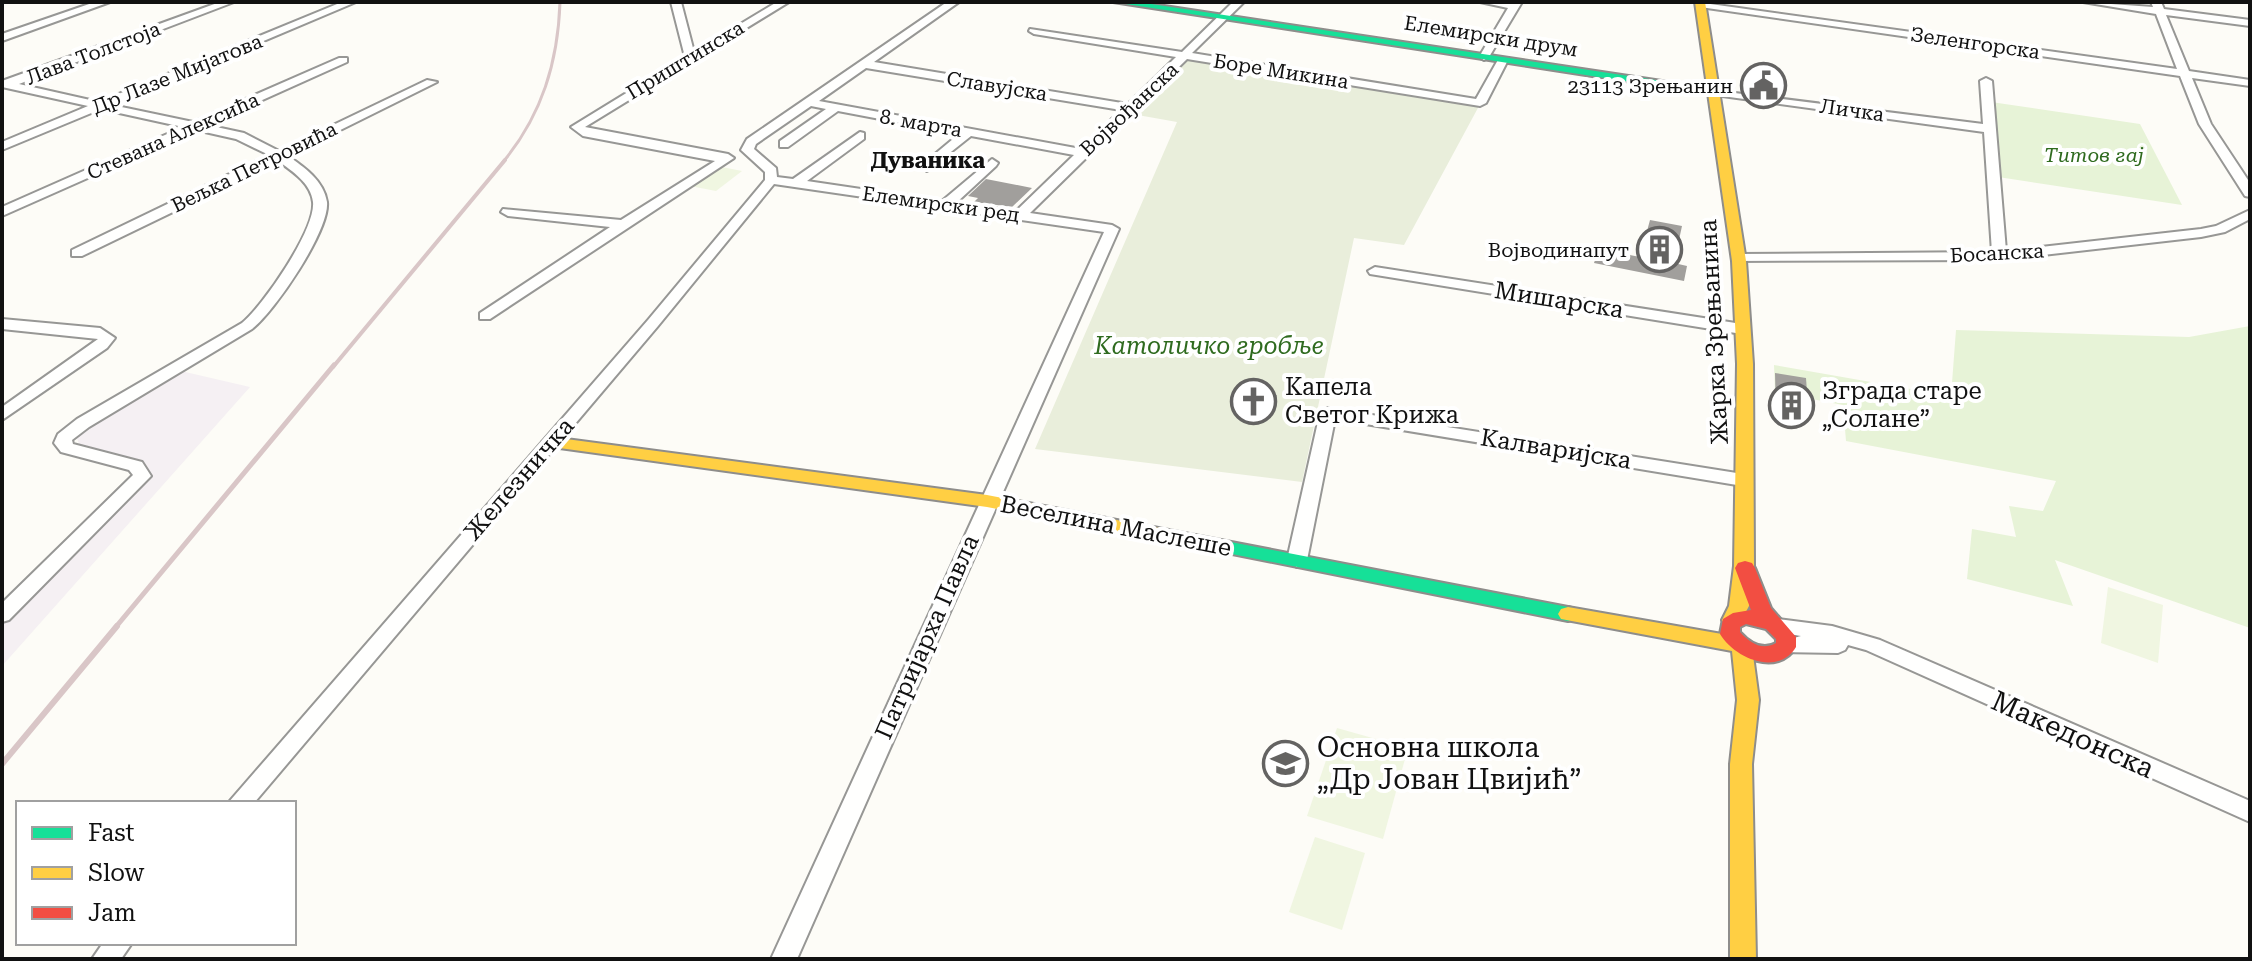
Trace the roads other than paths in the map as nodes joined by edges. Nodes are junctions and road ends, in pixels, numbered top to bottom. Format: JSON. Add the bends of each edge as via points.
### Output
{"nodes":[{"id":1,"x":105,"y":2,"type":"edge"},
{"id":2,"x":229,"y":2,"type":"edge"},
{"id":3,"x":351,"y":2,"type":"edge"},
{"id":4,"x":676,"y":2,"type":"edge"},
{"id":5,"x":784,"y":2,"type":"edge"},
{"id":6,"x":954,"y":2,"type":"edge"},
{"id":7,"x":1118,"y":2,"type":"edge"},
{"id":8,"x":1239,"y":2,"type":"edge"},
{"id":9,"x":1485,"y":2,"type":"edge"},
{"id":10,"x":2088,"y":2,"type":"edge"},
{"id":11,"x":1700,"y":3,"type":"edge"},
{"id":12,"x":1516,"y":4,"type":"edge"},
{"id":13,"x":2158,"y":7,"type":"edge"},
{"id":14,"x":1224,"y":17,"type":"junction"},
{"id":15,"x":2250,"y":23,"type":"edge"},
{"id":16,"x":1034,"y":31,"type":"dead end"},
{"id":17,"x":2,"y":38,"type":"edge"},
{"id":18,"x":1185,"y":56,"type":"junction"},
{"id":19,"x":690,"y":57,"type":"junction"},
{"id":20,"x":1484,"y":57,"type":"junction"},
{"id":21,"x":343,"y":60,"type":"dead end"},
{"id":22,"x":1503,"y":60,"type":"junction"},
{"id":23,"x":863,"y":64,"type":"junction"},
{"id":24,"x":2182,"y":73,"type":"junction"},
{"id":25,"x":1986,"y":81,"type":"dead end"},
{"id":26,"x":431,"y":82,"type":"dead end"},
{"id":27,"x":2250,"y":83,"type":"edge"},
{"id":28,"x":4,"y":86,"type":"edge"},
{"id":29,"x":1715,"y":92,"type":"junction"},
{"id":30,"x":807,"y":102,"type":"junction"},
{"id":31,"x":101,"y":105,"type":"junction"},
{"id":32,"x":836,"y":107,"type":"junction"},
{"id":33,"x":1131,"y":108,"type":"junction"},
{"id":34,"x":199,"y":125,"type":"junction"},
{"id":35,"x":1990,"y":129,"type":"junction"},
{"id":36,"x":969,"y":132,"type":"junction"},
{"id":37,"x":860,"y":136,"type":"dead end"},
{"id":38,"x":784,"y":144,"type":"dead end"},
{"id":39,"x":2,"y":146,"type":"edge"},
{"id":40,"x":1082,"y":153,"type":"junction"},
{"id":41,"x":751,"y":154,"type":"junction"},
{"id":42,"x":279,"y":155,"type":"junction"},
{"id":43,"x":725,"y":159,"type":"junction"},
{"id":44,"x":992,"y":163,"type":"dead end"},
{"id":45,"x":927,"y":167,"type":"dead end"},
{"id":46,"x":771,"y":180,"type":"junction"},
{"id":47,"x":796,"y":183,"type":"junction"},
{"id":48,"x":2250,"y":193,"type":"edge"},
{"id":49,"x":945,"y":205,"type":"junction"},
{"id":50,"x":2,"y":212,"type":"edge"},
{"id":51,"x":508,"y":212,"type":"dead end"},
{"id":52,"x":2250,"y":214,"type":"edge"},
{"id":53,"x":1019,"y":216,"type":"junction"},
{"id":54,"x":623,"y":224,"type":"junction"},
{"id":55,"x":1112,"y":229,"type":"joint"},
{"id":56,"x":77,"y":253,"type":"dead end"},
{"id":57,"x":1999,"y":256,"type":"junction"},
{"id":58,"x":1739,"y":258,"type":"junction"},
{"id":59,"x":1375,"y":271,"type":"dead end"},
{"id":60,"x":485,"y":316,"type":"dead end"},
{"id":61,"x":2,"y":324,"type":"edge"},
{"id":62,"x":1742,"y":329,"type":"junction"},
{"id":63,"x":2,"y":415,"type":"edge"},
{"id":64,"x":551,"y":442,"type":"junction"},
{"id":65,"x":1743,"y":480,"type":"junction"},
{"id":66,"x":987,"y":501,"type":"junction"},
{"id":67,"x":1297,"y":560,"type":"junction"},
{"id":68,"x":1744,"y":566,"type":"junction"},
{"id":69,"x":2,"y":615,"type":"edge"},
{"id":70,"x":1775,"y":625,"type":"junction"},
{"id":71,"x":1676,"y":634,"type":"joint"},
{"id":72,"x":1735,"y":635,"type":"junction"},
{"id":73,"x":1895,"y":657,"type":"junction"},
{"id":74,"x":1774,"y":663,"type":"junction"},
{"id":75,"x":1748,"y":700,"type":"junction"},
{"id":76,"x":242,"y":801,"type":"edge"},
{"id":77,"x":2250,"y":812,"type":"edge"},
{"id":78,"x":784,"y":959,"type":"edge"},
{"id":79,"x":1743,"y":959,"type":"edge"}],
"edges":[{"from":1,"to":17,"type":"street"},
{"from":2,"to":28,"type":"street","name":"Лава Толстоја"},
{"from":3,"to":31,"type":"street","name":"Др Лазе Мијатова"},
{"from":4,"to":19,"type":"street"},
{"from":5,"to":19,"type":"street","name":"Приштинска"},
{"from":6,"to":23,"type":"street"},
{"from":7,"to":14,"type":"main road","name":"Елемирски друм"},
{"from":8,"to":14,"type":"street","name":"Војвођанска"},
{"from":9,"to":12,"type":"street"},
{"from":10,"to":13,"type":"street"},
{"from":11,"to":24,"type":"street","name":"Зеленгорска"},
{"from":11,"to":29,"type":"main road","name":"Жарка Зрењанина"},
{"from":12,"to":20,"type":"street"},
{"from":13,"to":15,"type":"street"},
{"from":13,"to":24,"type":"street"},
{"from":14,"to":18,"type":"street","name":"Војвођанска"},
{"from":14,"to":20,"type":"main road","name":"Елемирски друм"},
{"from":16,"to":18,"type":"street","name":"Боре Микина"},
{"from":18,"to":22,"type":"street","name":"Боре Микина","via":[[1480,103]]},
{"from":18,"to":33,"type":"street","name":"Војвођанска"},
{"from":19,"to":43,"type":"street","name":"Приштинска","via":[[587,119],[578,130]]},
{"from":20,"to":22,"type":"main road","name":"Елемирски друм"},
{"from":21,"to":34,"type":"street","name":"Стевана Алексића"},
{"from":22,"to":29,"type":"main road","name":"Елемирски друм"},
{"from":23,"to":30,"type":"street"},
{"from":23,"to":33,"type":"street","name":"Славујска"},
{"from":24,"to":27,"type":"street","name":"Зеленгорска"},
{"from":24,"to":48,"type":"street","via":[[2205,124]]},
{"from":25,"to":35,"type":"street"},
{"from":26,"to":42,"type":"street","name":"Вељка Петровића"},
{"from":28,"to":31,"type":"street"},
{"from":29,"to":35,"type":"street","name":"Личка"},
{"from":29,"to":58,"type":"main road","name":"Жарка Зрењанина"},
{"from":30,"to":32,"type":"street","name":"8. марта"},
{"from":30,"to":41,"type":"street","via":[[754,139],[747,150]]},
{"from":31,"to":34,"type":"street"},
{"from":31,"to":39,"type":"street","name":"Др Лазе Мијатова"},
{"from":32,"to":36,"type":"street","name":"8. марта"},
{"from":32,"to":38,"type":"street"},
{"from":33,"to":40,"type":"street","name":"Војвођанска"},
{"from":34,"to":42,"type":"street","via":[[240,136]]},
{"from":34,"to":50,"type":"street","name":"Стевана Алексића"},
{"from":35,"to":57,"type":"street"},
{"from":36,"to":40,"type":"street","name":"8. марта"},
{"from":36,"to":45,"type":"street"},
{"from":37,"to":47,"type":"street"},
{"from":40,"to":53,"type":"street","name":"Војвођанска"},
{"from":41,"to":43,"type":"street"},
{"from":41,"to":46,"type":"street","via":[[771,171]]},
{"from":42,"to":56,"type":"street","name":"Вељка Петровића"},
{"from":42,"to":69,"type":"street","via":[[310,180],[321,206],[285,280],[247,326],[64,438],[67,448],[136,466],[142,476]]},
{"from":43,"to":54,"type":"street"},
{"from":44,"to":49,"type":"street"},
{"from":46,"to":47,"type":"street","name":"Елемирски ред"},
{"from":46,"to":64,"type":"street","name":"Железничка"},
{"from":47,"to":49,"type":"street","name":"Елемирски ред"},
{"from":49,"to":53,"type":"street","name":"Елемирски ред"},
{"from":51,"to":54,"type":"street"},
{"from":52,"to":57,"type":"street","name":"Босанска","via":[[2201,233]]},
{"from":53,"to":55,"type":"street","name":"Елемирски ред"},
{"from":54,"to":60,"type":"street"},
{"from":55,"to":66,"type":"street","name":"Патријарха Павла"},
{"from":57,"to":58,"type":"street","name":"Босанска"},
{"from":58,"to":62,"type":"main road","name":"Жарка Зрењанина"},
{"from":59,"to":62,"type":"street","name":"Мишарска"},
{"from":61,"to":63,"type":"street","via":[[100,333],[107,338]]},
{"from":62,"to":65,"type":"main road","name":"Жарка Зрењанина"},
{"from":64,"to":66,"type":"main road","name":"Веселина Маслеше"},
{"from":64,"to":76,"type":"street","name":"Железничка"},
{"from":65,"to":67,"type":"street","name":"Калваријска","via":[[1328,413]]},
{"from":65,"to":68,"type":"main road","name":"Жарка Зрењанина"},
{"from":66,"to":67,"type":"main road","name":"Веселина Маслеше"},
{"from":66,"to":78,"type":"street","name":"Патријарха Павла"},
{"from":67,"to":71,"type":"main road","name":"Веселина Маслеше"},
{"from":68,"to":70,"type":"main road","name":"Жарка Зрењанина","via":[[1762,611]]},
{"from":68,"to":72,"type":"main road","name":"Жарка Зрењанина"},
{"from":70,"to":72,"type":"main road","via":[[1746,616]]},
{"from":70,"to":73,"type":"street","name":"Македонска","via":[[1847,636]]},
{"from":70,"to":74,"type":"main road","name":"Жарка Зрењанина","via":[[1786,637]]},
{"from":71,"to":72,"type":"street","name":"Веселина Маслеше"},
{"from":72,"to":74,"type":"main road"},
{"from":72,"to":75,"type":"main road","name":"Жарка Зрењанина"},
{"from":73,"to":74,"type":"street","name":"Македонска","via":[[1805,643]]},
{"from":73,"to":77,"type":"street","name":"Македонска"},
{"from":74,"to":75,"type":"main road","name":"Жарка Зрењанина"},
{"from":75,"to":79,"type":"main road","name":"Жарка Зрењанина","via":[[1741,764]]}]}
